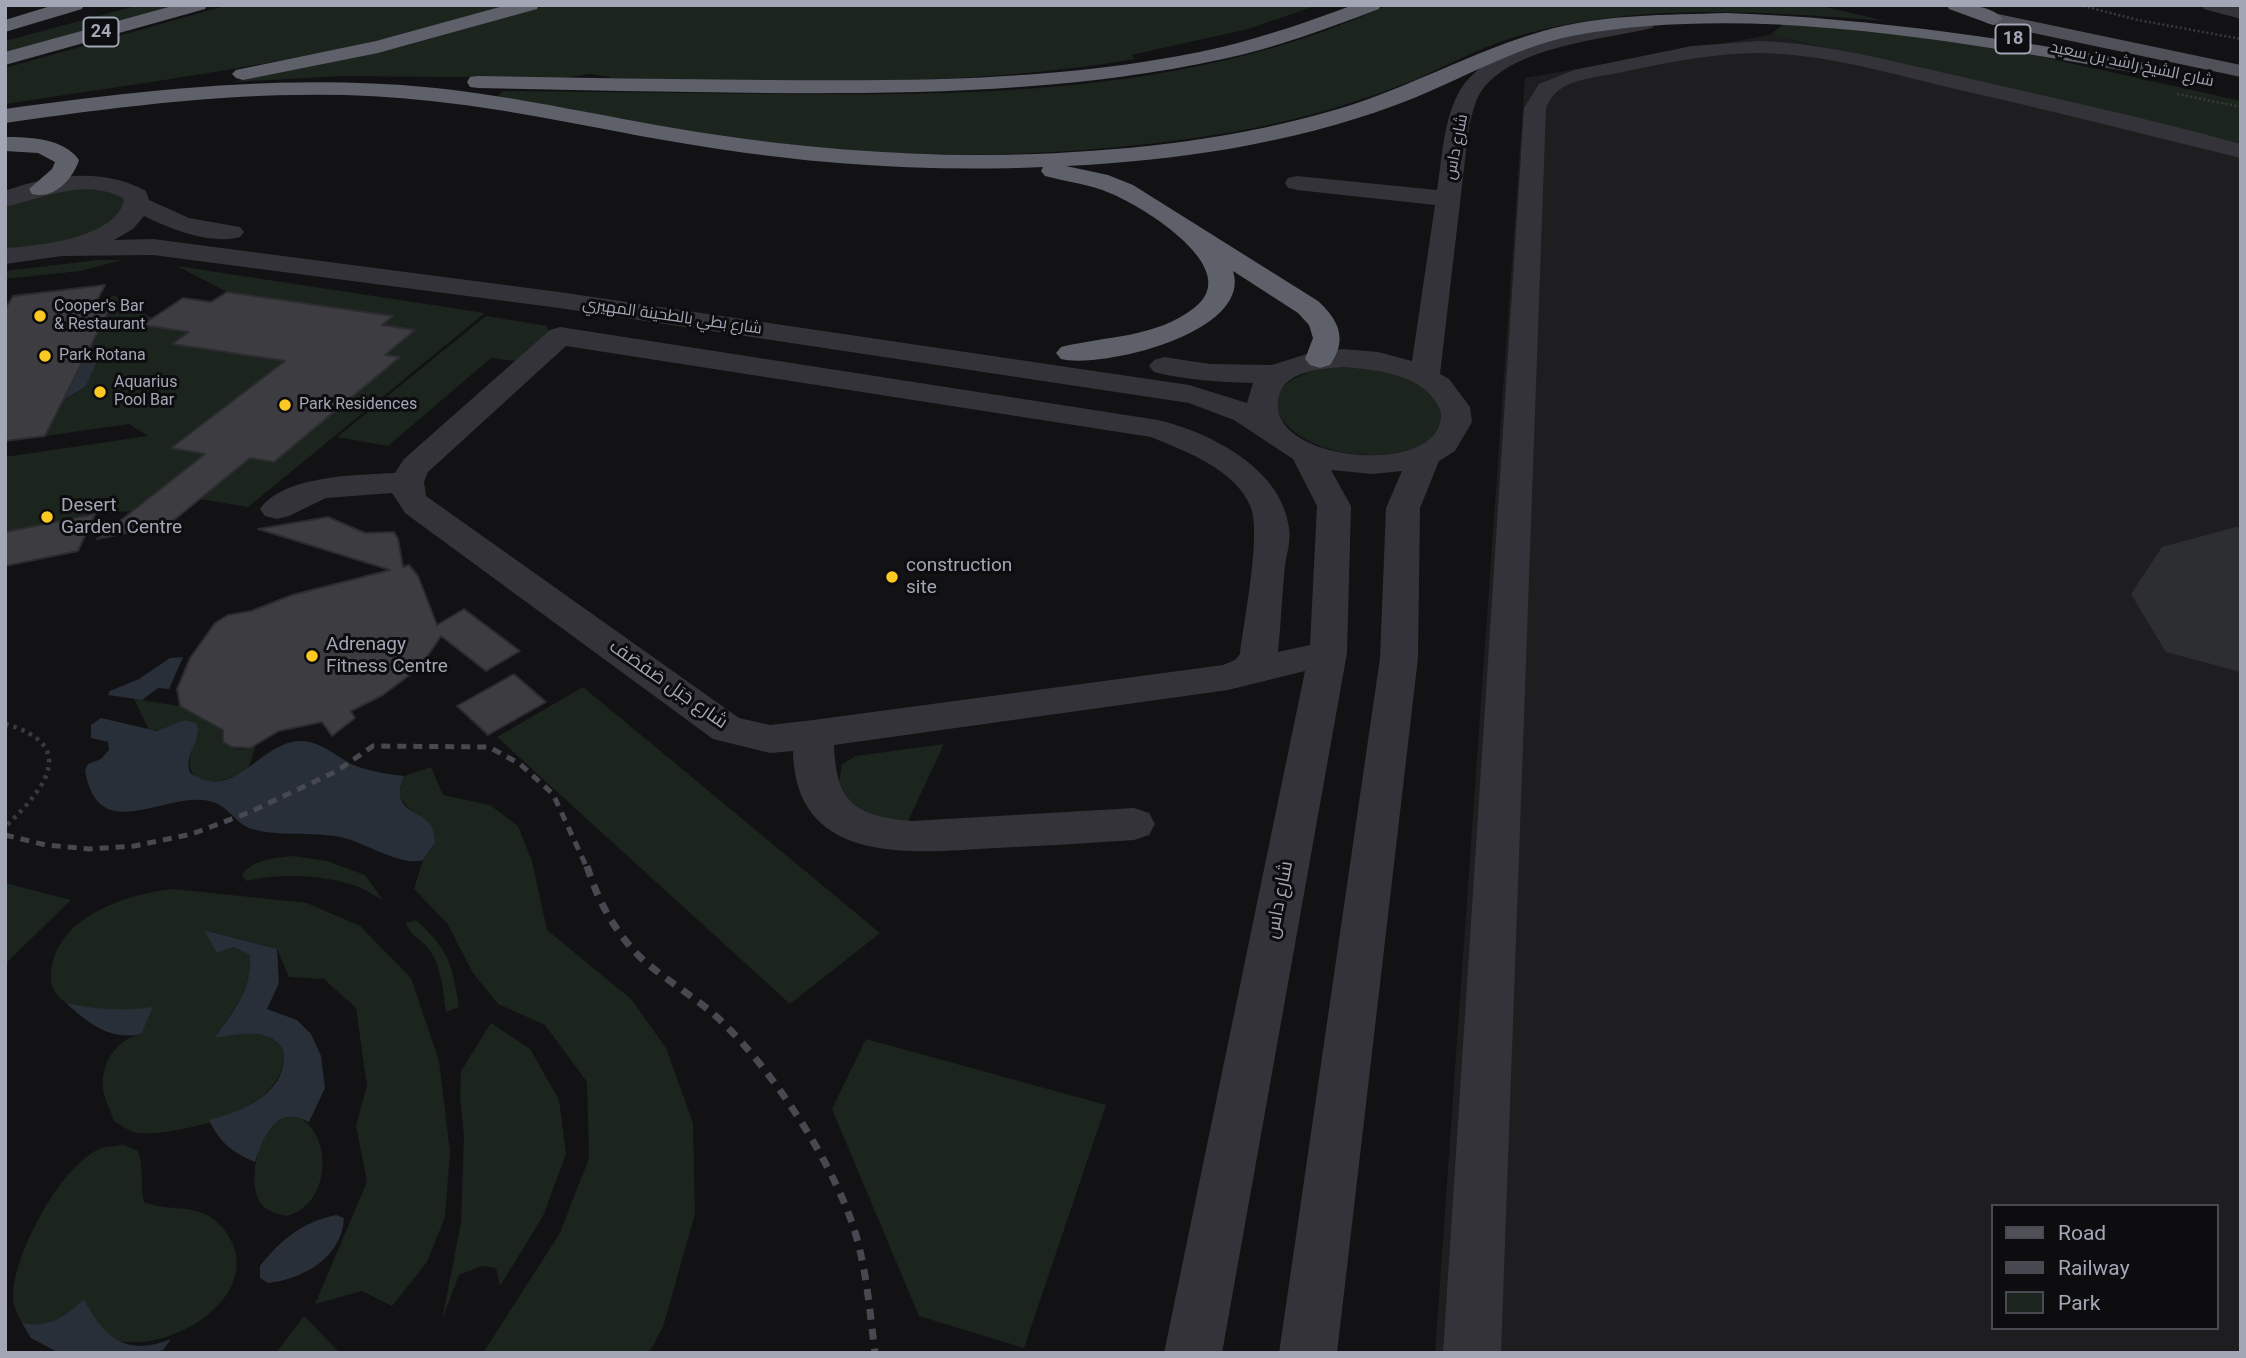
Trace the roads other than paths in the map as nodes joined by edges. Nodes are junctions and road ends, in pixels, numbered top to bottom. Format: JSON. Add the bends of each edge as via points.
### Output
{"nodes":[{"id":1,"x":198,"y":5,"type":"edge"},
{"id":2,"x":530,"y":5,"type":"edge"},
{"id":3,"x":1372,"y":5,"type":"edge"},
{"id":4,"x":1859,"y":5,"type":"edge"},
{"id":5,"x":2211,"y":5,"type":"edge"},
{"id":6,"x":1949,"y":7,"type":"edge"},
{"id":7,"x":82,"y":9,"type":"edge"},
{"id":8,"x":2241,"y":13,"type":"edge"},
{"id":9,"x":1993,"y":19,"type":"joint"},
{"id":10,"x":1669,"y":20,"type":"junction"},
{"id":11,"x":5,"y":26,"type":"edge"},
{"id":12,"x":5,"y":34,"type":"edge"},
{"id":13,"x":5,"y":59,"type":"edge"},
{"id":14,"x":2241,"y":71,"type":"edge"},
{"id":15,"x":2166,"y":72,"type":"junction"},
{"id":16,"x":2241,"y":89,"type":"edge"},
{"id":17,"x":93,"y":103,"type":"junction"},
{"id":18,"x":5,"y":108,"type":"edge"},
{"id":19,"x":5,"y":116,"type":"edge"},
{"id":20,"x":656,"y":132,"type":"junction"},
{"id":21,"x":5,"y":144,"type":"edge"},
{"id":22,"x":2241,"y":151,"type":"edge"},
{"id":23,"x":1297,"y":183,"type":"dead end"},
{"id":24,"x":41,"y":189,"type":"junction"},
{"id":25,"x":1448,"y":199,"type":"junction"},
{"id":26,"x":5,"y":200,"type":"edge"},
{"id":27,"x":139,"y":205,"type":"junction"},
{"id":28,"x":1195,"y":235,"type":"junction"},
{"id":29,"x":64,"y":249,"type":"junction"},
{"id":30,"x":9,"y":257,"type":"edge"},
{"id":31,"x":559,"y":300,"type":"junction"},
{"id":32,"x":560,"y":336,"type":"junction"},
{"id":33,"x":811,"y":337,"type":"junction"},
{"id":34,"x":1320,"y":359,"type":"junction"},
{"id":35,"x":715,"y":360,"type":"junction"},
{"id":36,"x":1064,"y":363,"type":"junction"},
{"id":37,"x":790,"y":371,"type":"junction"},
{"id":38,"x":1280,"y":374,"type":"junction"},
{"id":39,"x":1424,"y":376,"type":"junction"},
{"id":40,"x":955,"y":397,"type":"junction"},
{"id":41,"x":1035,"y":410,"type":"junction"},
{"id":42,"x":1288,"y":440,"type":"junction"},
{"id":43,"x":1424,"y":455,"type":"junction"},
{"id":44,"x":406,"y":482,"type":"junction"},
{"id":45,"x":277,"y":509,"type":"dead end"},
{"id":46,"x":1262,"y":627,"type":"junction"},
{"id":47,"x":1328,"y":646,"type":"junction"},
{"id":48,"x":1239,"y":674,"type":"junction"},
{"id":49,"x":813,"y":734,"type":"junction"},
{"id":50,"x":1134,"y":824,"type":"dead end"},
{"id":51,"x":1193,"y":1353,"type":"edge"},
{"id":52,"x":1308,"y":1353,"type":"edge"},
{"id":53,"x":1472,"y":1353,"type":"edge"}],
"edges":[{"from":1,"to":13,"type":"highway","number":"24"},
{"from":2,"to":18,"type":"highway","via":[[308,62]]},
{"from":3,"to":17,"type":"highway","via":[[1311,29],[1204,55],[1029,81],[830,87],[343,82],[211,89]]},
{"from":4,"to":15,"type":"highway","name":"شارع الشيخ راشد بن سعيد","number":"18"},
{"from":5,"to":8,"type":"street"},
{"from":6,"to":9,"type":"highway"},
{"from":7,"to":11,"type":"highway"},
{"from":7,"to":12,"type":"highway","number":"24"},
{"from":9,"to":14,"type":"main road","name":"شارع الشيخ راشد بن سعيد","number":"18"},
{"from":10,"to":15,"type":"highway","via":[[1838,21]]},
{"from":10,"to":20,"type":"highway","via":[[1545,36],[1382,103],[1293,127],[1113,155],[911,160],[753,147]]},
{"from":10,"to":25,"type":"street","name":"شارع داس","via":[[1531,50],[1486,74],[1469,93],[1458,126]]},
{"from":15,"to":16,"type":"main road","name":"شارع الشيخ راشد بن سعيد","number":"18"},
{"from":17,"to":19,"type":"highway"},
{"from":17,"to":20,"type":"highway","via":[[243,93],[429,94]]},
{"from":20,"to":28,"type":"highway","via":[[717,148],[817,162],[1075,174],[1124,190]]},
{"from":21,"to":24,"type":"highway","via":[[43,147],[66,160],[63,172]]},
{"from":22,"to":53,"type":"street","via":[[2107,116],[1793,48],[1700,52],[1581,74],[1542,92],[1535,108]]},
{"from":23,"to":25,"type":"street"},
{"from":24,"to":26,"type":"street"},
{"from":24,"to":27,"type":"street","name":"شارع بطي بالطحينة المهيري","via":[[112,185],[137,196]]},
{"from":25,"to":39,"type":"street","name":"شارع داس"},
{"from":27,"to":29,"type":"street","via":[[129,219],[108,233]]},
{"from":27,"to":36,"type":"street","name":"شارع بطي بالطحينة المهيري","via":[[183,225]]},
{"from":28,"to":34,"type":"highway","via":[[1317,314],[1329,340]]},
{"from":28,"to":36,"type":"highway","via":[[1220,273],[1221,290],[1211,307],[1190,323],[1158,336]]},
{"from":29,"to":30,"type":"street"},
{"from":29,"to":31,"type":"street","name":"شارع بطي بالطحينة المهيري","via":[[153,247]]},
{"from":31,"to":32,"type":"street","via":[[565,317]]},
{"from":31,"to":33,"type":"street","name":"شارع بطي بالطحينة المهيري"},
{"from":32,"to":35,"type":"street"},
{"from":32,"to":44,"type":"street","via":[[415,466]]},
{"from":33,"to":35,"type":"street"},
{"from":33,"to":36,"type":"street","name":"شارع بطي بالطحينة المهيري"},
{"from":33,"to":37,"type":"street","via":[[793,356]]},
{"from":34,"to":38,"type":"street"},
{"from":34,"to":39,"type":"street","via":[[1381,360]]},
{"from":35,"to":37,"type":"street"},
{"from":36,"to":38,"type":"street","name":"شارع بطي بالطحينة المهيري"},
{"from":36,"to":40,"type":"street"},
{"from":36,"to":41,"type":"street","via":[[1034,389]]},
{"from":36,"to":42,"type":"street","name":"شارع بطي بالطحينة المهيري","via":[[1235,408]]},
{"from":37,"to":40,"type":"street"},
{"from":38,"to":42,"type":"street","name":"شارع داس","via":[[1262,394],[1261,412]]},
{"from":39,"to":43,"type":"street","via":[[1451,397],[1458,415],[1455,432],[1441,447]]},
{"from":40,"to":41,"type":"street"},
{"from":41,"to":46,"type":"street","via":[[1158,429],[1216,454],[1250,481],[1272,526]]},
{"from":42,"to":43,"type":"street","name":"شارع بطي بالطحينة المهيري","via":[[1352,464],[1386,464]]},
{"from":42,"to":47,"type":"street","name":"شارع داس","via":[[1334,506]]},
{"from":43,"to":52,"type":"street","via":[[1403,508],[1399,658]]},
{"from":44,"to":45,"type":"street","via":[[322,487],[293,497]]},
{"from":44,"to":49,"type":"street","name":"شارع جَبَل صَفصَف","via":[[408,497],[417,506],[727,729],[757,737]]},
{"from":46,"to":47,"type":"street"},
{"from":46,"to":48,"type":"street","via":[[1259,656]]},
{"from":47,"to":48,"type":"street","name":"شارع جَبَل صَفصَف"},
{"from":47,"to":51,"type":"street","name":"شارع داس"},
{"from":48,"to":49,"type":"street","name":"شارع جَبَل صَفصَف"},
{"from":49,"to":50,"type":"street","via":[[816,781],[827,805],[851,824],[885,835]]}]}
